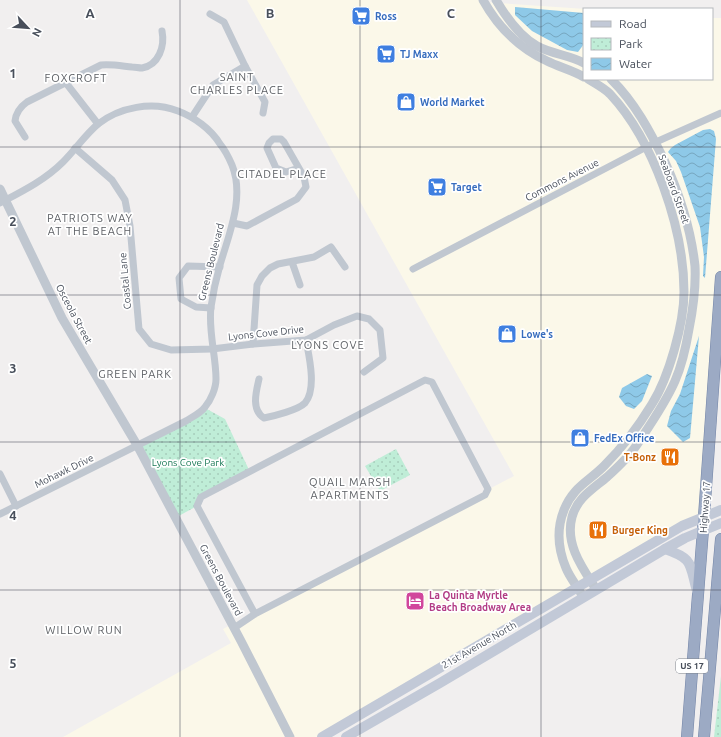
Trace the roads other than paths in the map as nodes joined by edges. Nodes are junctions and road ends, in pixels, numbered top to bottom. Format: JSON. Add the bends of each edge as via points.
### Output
{"nodes":[{"id":1,"x":483,"y":0,"type":"edge"},
{"id":2,"x":496,"y":0,"type":"edge"},
{"id":3,"x":210,"y":14,"type":"dead end"},
{"id":4,"x":162,"y":31,"type":"dead end"},
{"id":5,"x":583,"y":63,"type":"edge"},
{"id":6,"x":245,"y":66,"type":"junction"},
{"id":7,"x":583,"y":76,"type":"edge"},
{"id":8,"x":590,"y":80,"type":"edge"},
{"id":9,"x":611,"y":80,"type":"edge"},
{"id":10,"x":66,"y":83,"type":"junction"},
{"id":11,"x":721,"y":112,"type":"edge"},
{"id":12,"x":264,"y":113,"type":"dead end"},
{"id":13,"x":192,"y":117,"type":"junction"},
{"id":14,"x":98,"y":124,"type":"junction"},
{"id":15,"x":25,"y":137,"type":"dead end"},
{"id":16,"x":656,"y":142,"type":"junction"},
{"id":17,"x":75,"y":148,"type":"junction"},
{"id":18,"x":646,"y":148,"type":"junction"},
{"id":19,"x":299,"y":168,"type":"junction"},
{"id":20,"x":0,"y":189,"type":"edge"},
{"id":21,"x":3,"y":201,"type":"edge"},
{"id":22,"x":233,"y":223,"type":"junction"},
{"id":23,"x":292,"y":262,"type":"junction"},
{"id":24,"x":220,"y":267,"type":"junction"},
{"id":25,"x":345,"y":267,"type":"dead end"},
{"id":26,"x":413,"y":270,"type":"dead end"},
{"id":27,"x":721,"y":277,"type":"edge"},
{"id":28,"x":300,"y":285,"type":"dead end"},
{"id":29,"x":211,"y":308,"type":"junction"},
{"id":30,"x":306,"y":340,"type":"junction"},
{"id":31,"x":253,"y":344,"type":"junction"},
{"id":32,"x":212,"y":349,"type":"junction"},
{"id":33,"x":364,"y":372,"type":"dead end"},
{"id":34,"x":259,"y":379,"type":"dead end"},
{"id":35,"x":137,"y":445,"type":"junction"},
{"id":36,"x":0,"y":474,"type":"edge"},
{"id":37,"x":16,"y":506,"type":"junction"},
{"id":38,"x":721,"y":510,"type":"edge"},
{"id":39,"x":0,"y":514,"type":"edge"},
{"id":40,"x":704,"y":517,"type":"junction"},
{"id":41,"x":721,"y":523,"type":"edge"},
{"id":42,"x":703,"y":530,"type":"junction"},
{"id":43,"x":721,"y":539,"type":"edge"},
{"id":44,"x":665,"y":549,"type":"junction"},
{"id":45,"x":590,"y":580,"type":"junction"},
{"id":46,"x":577,"y":586,"type":"junction"},
{"id":47,"x":596,"y":589,"type":"junction"},
{"id":48,"x":698,"y":596,"type":"junction"},
{"id":49,"x":583,"y":597,"type":"junction"},
{"id":50,"x":255,"y":614,"type":"junction"},
{"id":51,"x":234,"y":628,"type":"junction"},
{"id":52,"x":290,"y":737,"type":"edge"},
{"id":53,"x":322,"y":737,"type":"edge"},
{"id":54,"x":346,"y":737,"type":"edge"},
{"id":55,"x":686,"y":737,"type":"edge"},
{"id":56,"x":704,"y":737,"type":"edge"}],
"edges":[{"from":1,"to":7,"type":"street","via":[[499,25],[520,46],[548,62],[573,70]]},
{"from":2,"to":5,"type":"street","via":[[506,17],[523,35],[537,45]]},
{"from":3,"to":6,"type":"street","via":[[224,22]]},
{"from":4,"to":10,"type":"street","via":[[164,39],[158,56],[142,68],[101,65]]},
{"from":6,"to":12,"type":"street","via":[[266,102]]},
{"from":6,"to":13,"type":"street","via":[[213,85]]},
{"from":8,"to":18,"type":"street","name":"Seaboard Street","via":[[610,94],[626,113]]},
{"from":9,"to":16,"type":"street","name":"Seaboard Street","via":[[643,118]]},
{"from":10,"to":14,"type":"street"},
{"from":10,"to":15,"type":"street","via":[[20,107],[15,121]]},
{"from":11,"to":16,"type":"street","name":"Commons Avenue"},
{"from":13,"to":14,"type":"street","name":"Greens Boulevard","via":[[164,107],[138,107],[119,111]]},
{"from":13,"to":22,"type":"street","name":"Greens Boulevard","via":[[215,136],[232,166],[236,193]]},
{"from":14,"to":17,"type":"street","name":"Greens Boulevard"},
{"from":16,"to":18,"type":"street","name":"Commons Avenue"},
{"from":16,"to":45,"type":"street","name":"Seaboard Street","via":[[675,184],[688,222],[695,267],[691,319],[686,350],[675,381],[660,410],[627,457],[581,499],[573,512],[570,541]]},
{"from":17,"to":21,"type":"street","name":"Greens Boulevard","via":[[64,162],[40,181]]},
{"from":17,"to":32,"type":"street","name":"Coastal Lane","via":[[112,180],[125,200],[130,226],[139,329],[152,344],[171,350]]},
{"from":18,"to":26,"type":"street","name":"Commons Avenue"},
{"from":18,"to":46,"type":"street","name":"Seaboard Street","via":[[674,215],[684,292],[682,317],[665,378],[653,403],[623,446],[602,468],[576,489],[564,510],[558,540],[566,569]]},
{"from":19,"to":19,"type":"street","via":[[286,172],[276,168],[267,148],[269,143],[273,139],[281,139]]},
{"from":19,"to":22,"type":"street","via":[[306,187],[297,199],[247,226]]},
{"from":20,"to":21,"type":"street","name":"Osceola Street"},
{"from":21,"to":35,"type":"street","name":"Osceola Street","via":[[62,318]]},
{"from":22,"to":24,"type":"street","name":"Greens Boulevard"},
{"from":23,"to":25,"type":"street","via":[[314,257],[331,247]]},
{"from":23,"to":28,"type":"street"},
{"from":23,"to":31,"type":"street","via":[[270,268],[257,285]]},
{"from":24,"to":29,"type":"street","name":"Greens Boulevard"},
{"from":24,"to":29,"type":"street","via":[[188,266],[179,278],[181,299],[196,307]]},
{"from":27,"to":40,"type":"highway","name":"Highway 17","number":"US 17"},
{"from":29,"to":32,"type":"street","name":"Greens Boulevard"},
{"from":30,"to":31,"type":"street","name":"Lyons Cove Drive"},
{"from":30,"to":33,"type":"street","name":"Lyons Cove Drive","via":[[358,316],[369,319],[380,330],[383,358]]},
{"from":30,"to":34,"type":"street","via":[[311,366],[310,392],[304,404],[264,418],[258,414],[256,404]]},
{"from":31,"to":32,"type":"street","name":"Lyons Cove Drive"},
{"from":32,"to":35,"type":"street","name":"Greens Boulevard","via":[[216,380],[205,408],[186,422]]},
{"from":35,"to":37,"type":"street","name":"Mohawk Drive","via":[[80,476]]},
{"from":35,"to":51,"type":"street","name":"Greens Boulevard"},
{"from":36,"to":37,"type":"street"},
{"from":37,"to":39,"type":"street","name":"Mohawk Drive"},
{"from":38,"to":40,"type":"main road","name":"21st Avenue North"},
{"from":40,"to":42,"type":"highway","name":"Highway 17","number":"US 17"},
{"from":40,"to":45,"type":"main road","name":"21st Avenue North","via":[[682,526]]},
{"from":41,"to":42,"type":"main road","name":"21st Avenue North"},
{"from":42,"to":44,"type":"main road","name":"21st Avenue North"},
{"from":42,"to":48,"type":"highway","name":"Highway 17","number":"US 17"},
{"from":43,"to":56,"type":"highway","name":"Highway 17","number":"US 17"},
{"from":44,"to":47,"type":"main road","name":"21st Avenue North"},
{"from":44,"to":48,"type":"main road","via":[[685,557],[690,564]]},
{"from":45,"to":46,"type":"main road","name":"21st Avenue North"},
{"from":45,"to":47,"type":"street","name":"Seaboard Street"},
{"from":46,"to":49,"type":"street","name":"Seaboard Street"},
{"from":46,"to":53,"type":"main road","name":"21st Avenue North"},
{"from":47,"to":49,"type":"main road","name":"21st Avenue North"},
{"from":48,"to":55,"type":"highway","name":"Highway 17","number":"US 17"},
{"from":49,"to":54,"type":"main road","name":"21st Avenue North"},
{"from":50,"to":50,"type":"street","via":[[485,495],[488,489],[432,382],[425,380],[201,497],[197,506]]},
{"from":50,"to":51,"type":"street"},
{"from":51,"to":52,"type":"street","name":"Greens Boulevard"}]}
